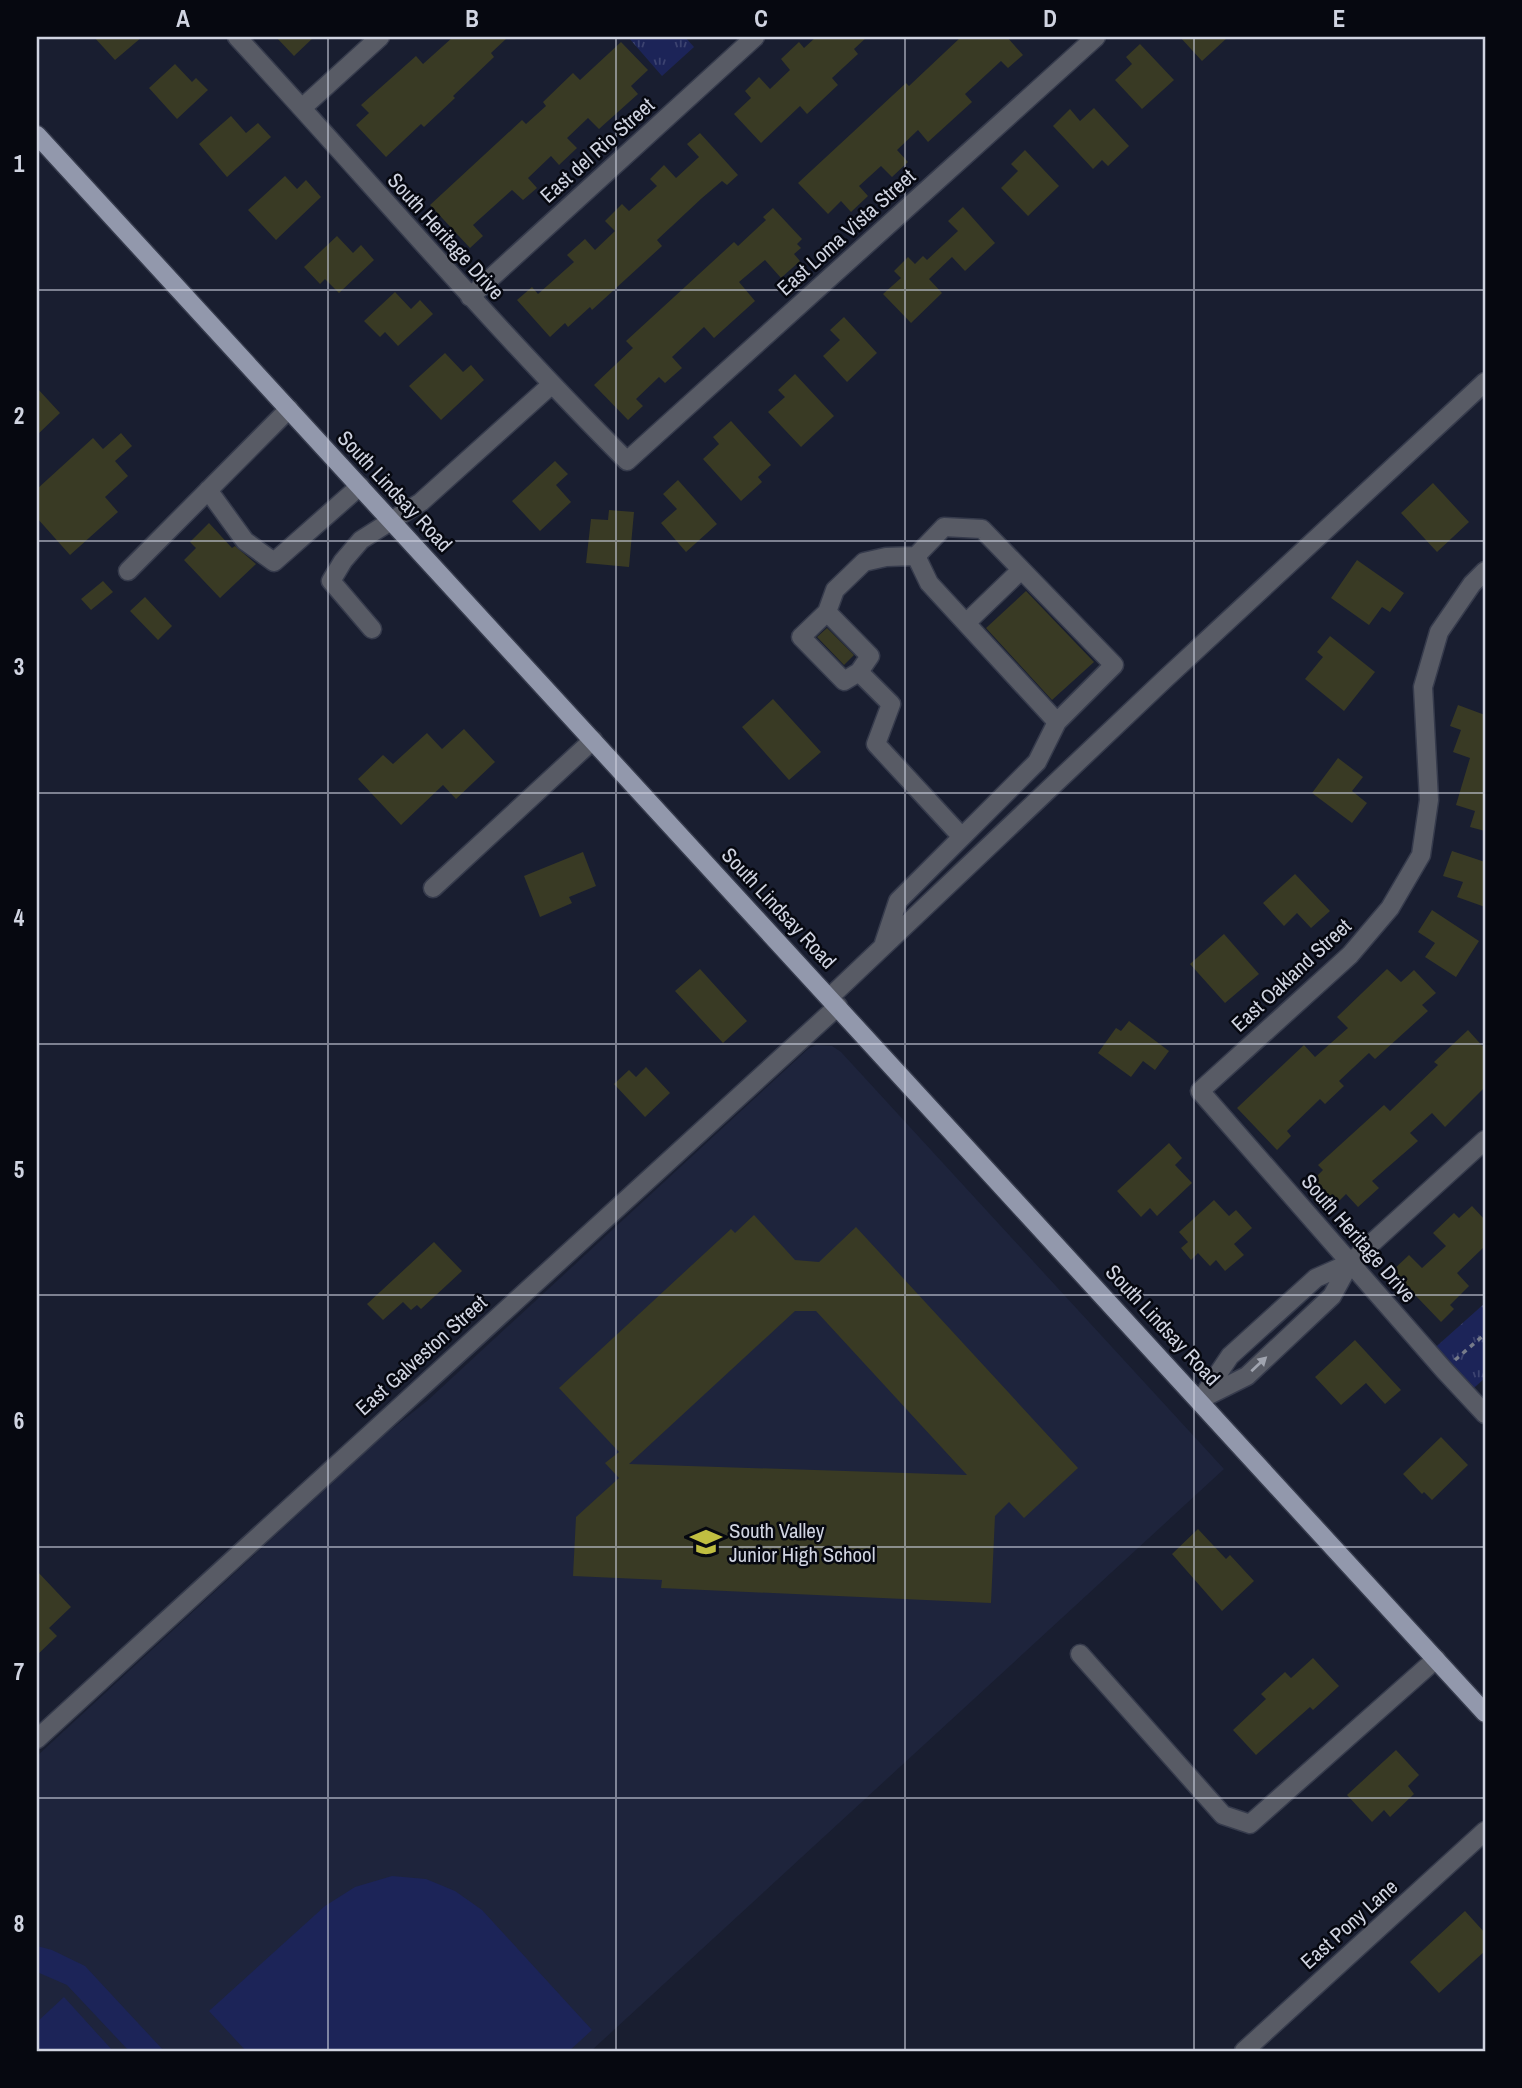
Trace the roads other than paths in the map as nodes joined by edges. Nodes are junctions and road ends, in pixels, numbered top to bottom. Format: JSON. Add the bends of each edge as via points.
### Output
{"nodes":[{"id":1,"x":237,"y":37,"type":"edge"},
{"id":2,"x":380,"y":37,"type":"edge"},
{"id":3,"x":755,"y":37,"type":"edge"},
{"id":4,"x":1096,"y":37,"type":"edge"},
{"id":5,"x":302,"y":108,"type":"junction"},
{"id":6,"x":37,"y":135,"type":"edge"},
{"id":7,"x":470,"y":297,"type":"junction"},
{"id":8,"x":1485,"y":382,"type":"edge"},
{"id":9,"x":551,"y":385,"type":"junction"},
{"id":10,"x":289,"y":409,"type":"junction"},
{"id":11,"x":627,"y":461,"type":"joint"},
{"id":12,"x":360,"y":486,"type":"junction"},
{"id":13,"x":208,"y":490,"type":"junction"},
{"id":14,"x":391,"y":521,"type":"junction"},
{"id":15,"x":916,"y":556,"type":"junction"},
{"id":16,"x":1021,"y":570,"type":"junction"},
{"id":17,"x":128,"y":571,"type":"dead end"},
{"id":18,"x":1485,"y":571,"type":"edge"},
{"id":19,"x":827,"y":612,"type":"junction"},
{"id":20,"x":966,"y":623,"type":"junction"},
{"id":21,"x":372,"y":629,"type":"dead end"},
{"id":22,"x":859,"y":672,"type":"junction"},
{"id":23,"x":1057,"y":722,"type":"junction"},
{"id":24,"x":593,"y":740,"type":"junction"},
{"id":25,"x":961,"y":836,"type":"junction"},
{"id":26,"x":433,"y":888,"type":"dead end"},
{"id":27,"x":883,"y":947,"type":"junction"},
{"id":28,"x":834,"y":1001,"type":"junction"},
{"id":29,"x":1200,"y":1091,"type":"joint"},
{"id":30,"x":1485,"y":1140,"type":"edge"},
{"id":31,"x":1350,"y":1263,"type":"junction"},
{"id":32,"x":1201,"y":1399,"type":"junction"},
{"id":33,"x":1485,"y":1414,"type":"edge"},
{"id":34,"x":1080,"y":1654,"type":"dead end"},
{"id":35,"x":1436,"y":1659,"type":"junction"},
{"id":36,"x":1485,"y":1713,"type":"edge"},
{"id":37,"x":40,"y":1730,"type":"edge"},
{"id":38,"x":1485,"y":1831,"type":"edge"},
{"id":39,"x":1244,"y":2051,"type":"edge"}],
"edges":[{"from":1,"to":5,"type":"street","name":"South Heritage Drive"},
{"from":2,"to":5,"type":"street"},
{"from":3,"to":7,"type":"street","name":"East del Rio Street"},
{"from":4,"to":11,"type":"street","name":"East Loma Vista Street"},
{"from":5,"to":7,"type":"street","name":"South Heritage Drive"},
{"from":6,"to":10,"type":"main road","name":"South Lindsay Road"},
{"from":7,"to":9,"type":"street","name":"South Heritage Drive"},
{"from":8,"to":27,"type":"street","name":"East Galveston Street"},
{"from":9,"to":11,"type":"street","name":"South Heritage Drive"},
{"from":9,"to":14,"type":"street","via":[[421,502]]},
{"from":10,"to":12,"type":"main road","name":"South Lindsay Road"},
{"from":10,"to":13,"type":"street"},
{"from":12,"to":13,"type":"street","via":[[274,562],[245,541]]},
{"from":12,"to":14,"type":"main road","name":"South Lindsay Road"},
{"from":13,"to":17,"type":"street"},
{"from":14,"to":21,"type":"street","via":[[361,540],[331,581]]},
{"from":14,"to":24,"type":"main road","name":"South Lindsay Road"},
{"from":15,"to":16,"type":"street","via":[[944,527],[982,529]]},
{"from":15,"to":19,"type":"street","via":[[864,562],[835,590]]},
{"from":15,"to":20,"type":"street","via":[[929,583]]},
{"from":16,"to":20,"type":"street"},
{"from":16,"to":23,"type":"street","via":[[1114,665]]},
{"from":18,"to":29,"type":"street","name":"East Oakland Street","via":[[1439,632],[1423,687],[1429,800],[1421,855],[1390,908],[1350,955]]},
{"from":19,"to":22,"type":"street","via":[[870,656]]},
{"from":19,"to":22,"type":"street","via":[[801,637],[844,681]]},
{"from":20,"to":23,"type":"street"},
{"from":22,"to":25,"type":"street","via":[[891,705],[876,744]]},
{"from":23,"to":25,"type":"street","via":[[1037,762]]},
{"from":24,"to":26,"type":"street"},
{"from":24,"to":28,"type":"main road","name":"South Lindsay Road"},
{"from":25,"to":27,"type":"street","via":[[898,901]]},
{"from":27,"to":28,"type":"street","name":"East Galveston Street"},
{"from":28,"to":32,"type":"main road","name":"South Lindsay Road"},
{"from":28,"to":37,"type":"street","name":"East Galveston Street"},
{"from":29,"to":31,"type":"street","name":"South Heritage Drive"},
{"from":30,"to":31,"type":"street"},
{"from":31,"to":32,"type":"street","via":[[1316,1278],[1230,1356]]},
{"from":32,"to":31,"type":"street","one_way":true,"via":[[1257,1367],[1332,1296]]},
{"from":31,"to":33,"type":"street","name":"South Heritage Drive"},
{"from":32,"to":35,"type":"main road","name":"South Lindsay Road"},
{"from":34,"to":35,"type":"street","via":[[1223,1815],[1250,1824]]},
{"from":35,"to":36,"type":"main road","name":"South Lindsay Road"},
{"from":38,"to":39,"type":"street","name":"East Pony Lane"}]}
